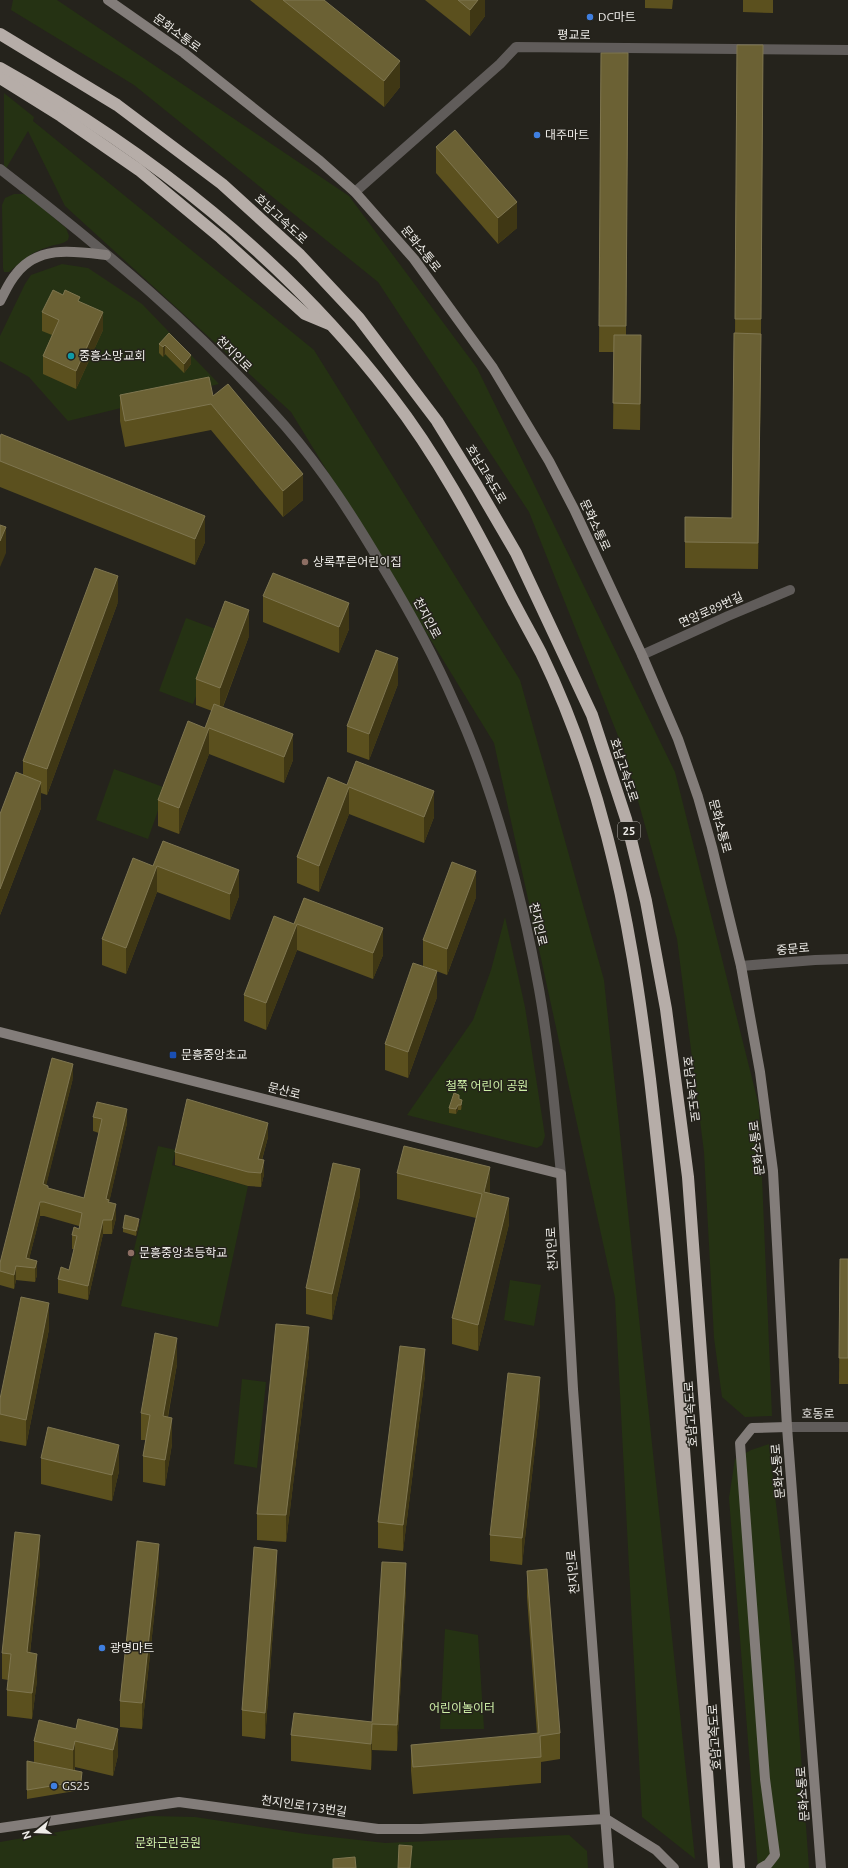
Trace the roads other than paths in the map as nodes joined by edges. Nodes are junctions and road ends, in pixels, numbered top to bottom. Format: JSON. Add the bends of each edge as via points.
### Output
{"nodes":[{"id":1,"x":108,"y":0,"type":"edge"},
{"id":2,"x":0,"y":34,"type":"edge"},
{"id":3,"x":848,"y":50,"type":"edge"},
{"id":4,"x":0,"y":68,"type":"edge"},
{"id":5,"x":0,"y":78,"type":"edge"},
{"id":6,"x":0,"y":169,"type":"edge"},
{"id":7,"x":356,"y":192,"type":"junction"},
{"id":8,"x":106,"y":255,"type":"junction"},
{"id":9,"x":0,"y":301,"type":"edge"},
{"id":10,"x":333,"y":326,"type":"junction"},
{"id":11,"x":790,"y":590,"type":"dead end"},
{"id":12,"x":642,"y":655,"type":"junction"},
{"id":13,"x":848,"y":959,"type":"edge"},
{"id":14,"x":741,"y":966,"type":"junction"},
{"id":15,"x":0,"y":1032,"type":"edge"},
{"id":16,"x":561,"y":1174,"type":"junction"},
{"id":17,"x":787,"y":1427,"type":"junction"},
{"id":18,"x":848,"y":1427,"type":"edge"},
{"id":19,"x":606,"y":1820,"type":"junction"},
{"id":20,"x":0,"y":1828,"type":"edge"},
{"id":21,"x":609,"y":1868,"type":"edge"},
{"id":22,"x":674,"y":1868,"type":"edge"},
{"id":23,"x":714,"y":1868,"type":"edge"},
{"id":24,"x":739,"y":1868,"type":"edge"},
{"id":25,"x":761,"y":1868,"type":"edge"},
{"id":26,"x":821,"y":1868,"type":"edge"}],
"edges":[{"from":1,"to":7,"type":"street","name":"문화소통로","via":[[184,53]]},
{"from":2,"to":24,"type":"highway","name":"호남고속도로","number":"25","via":[[117,105],[222,184],[300,255],[359,318],[437,421],[478,486],[516,553],[592,715],[626,819],[646,901],[666,1009],[688,1177]]},
{"from":3,"to":7,"type":"street","name":"평교로","via":[[516,47]]},
{"from":4,"to":10,"type":"highway","name":"호남고속도로","number":"25","via":[[48,95],[166,174],[281,271]]},
{"from":5,"to":10,"type":"highway","via":[[139,170],[221,238],[305,314]]},
{"from":6,"to":8,"type":"street","name":"천지인로"},
{"from":7,"to":12,"type":"street","name":"문화소통로","via":[[414,259],[442,296],[493,368],[524,418],[574,509]]},
{"from":8,"to":9,"type":"street","via":[[53,251],[30,261],[16,274]]},
{"from":8,"to":16,"type":"street","name":"천지인로","via":[[137,280],[229,366],[286,428],[346,504],[403,601],[455,702],[482,773],[516,885],[539,989]]},
{"from":10,"to":23,"type":"highway","name":"호남고속도로","number":"25","via":[[392,397],[437,462],[484,545],[545,664],[578,742],[607,837],[625,916],[641,1009],[663,1187],[680,1379]]},
{"from":11,"to":12,"type":"street","name":"면앙로89번길"},
{"from":12,"to":14,"type":"street","name":"문화소통로","via":[[678,739],[698,797]]},
{"from":13,"to":14,"type":"street","name":"중문로"},
{"from":14,"to":17,"type":"street","name":"문화소통로","via":[[760,1072],[773,1171]]},
{"from":15,"to":16,"type":"street","name":"문산로"},
{"from":16,"to":19,"type":"street","name":"천지인로","via":[[573,1389]]},
{"from":17,"to":18,"type":"street","name":"호동로"},
{"from":17,"to":25,"type":"street","via":[[752,1428],[740,1443],[764,1779],[775,1855]]},
{"from":17,"to":26,"type":"street","name":"문화소통로"},
{"from":19,"to":20,"type":"street","name":"천지인로173번길","via":[[378,1829],[179,1802]]},
{"from":19,"to":21,"type":"street","name":"천지인로"},
{"from":19,"to":22,"type":"street","via":[[656,1850]]}]}
